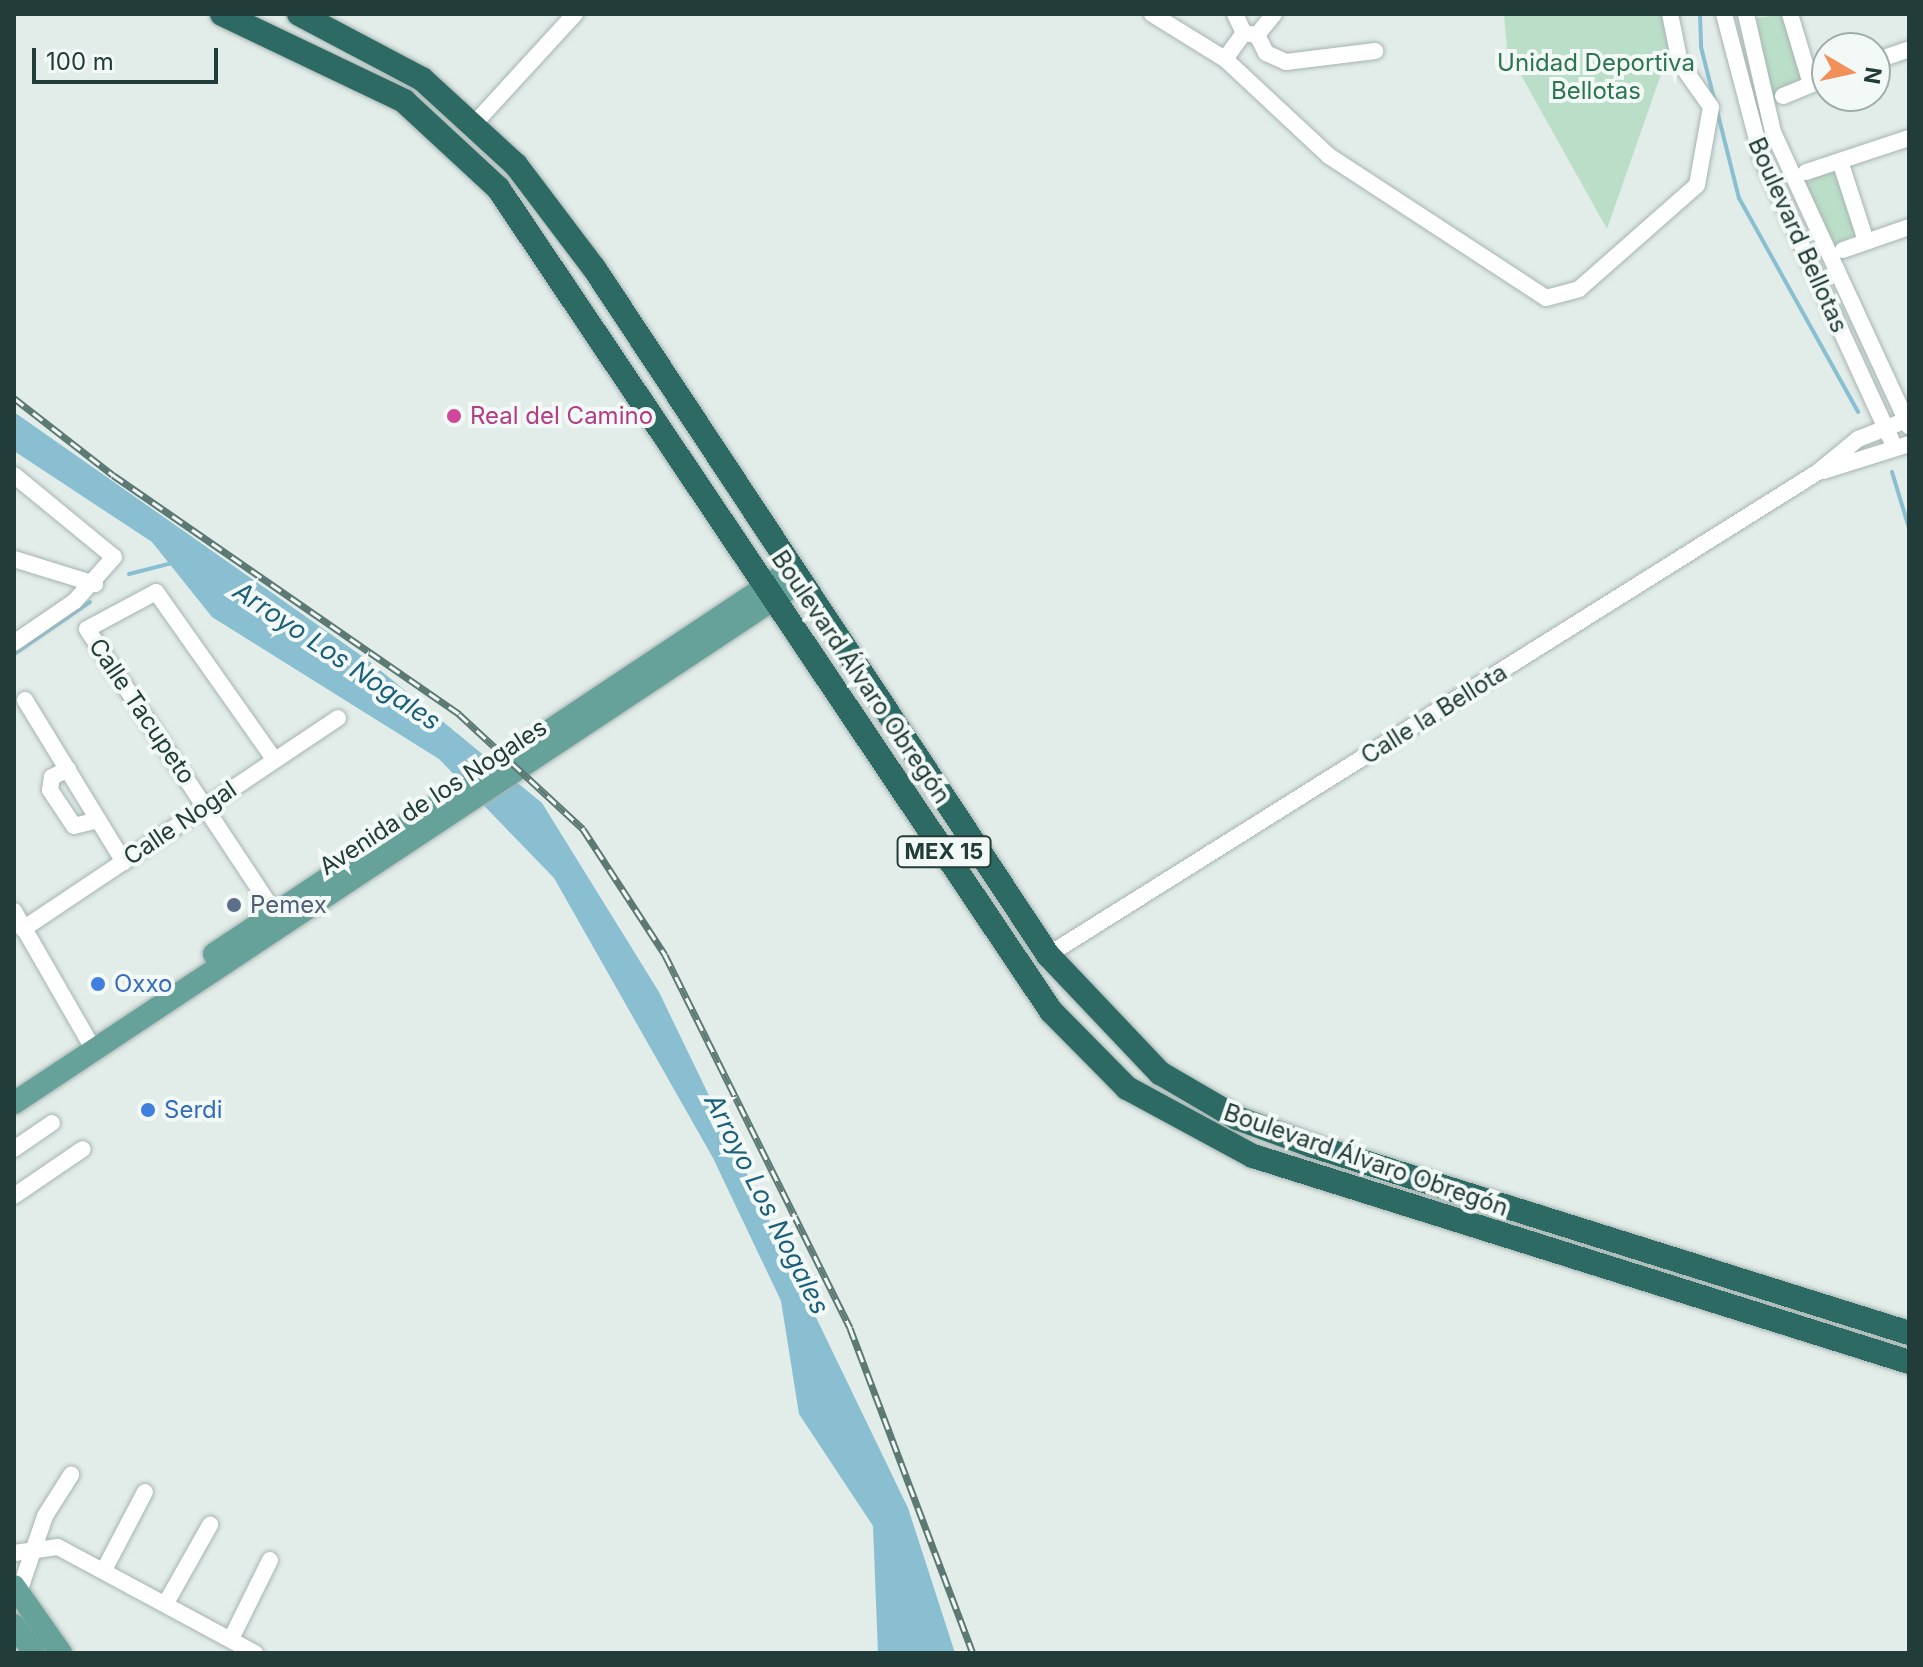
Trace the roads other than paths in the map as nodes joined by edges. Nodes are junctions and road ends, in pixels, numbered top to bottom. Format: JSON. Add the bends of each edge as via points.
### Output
{"nodes":[{"id":1,"x":222,"y":14,"type":"edge"},
{"id":2,"x":299,"y":14,"type":"edge"},
{"id":3,"x":575,"y":14,"type":"edge"},
{"id":4,"x":1152,"y":14,"type":"edge"},
{"id":5,"x":1235,"y":14,"type":"edge"},
{"id":6,"x":1274,"y":14,"type":"edge"},
{"id":7,"x":1670,"y":14,"type":"edge"},
{"id":8,"x":1724,"y":14,"type":"edge"},
{"id":9,"x":1746,"y":14,"type":"edge"},
{"id":10,"x":1790,"y":14,"type":"edge"},
{"id":11,"x":1250,"y":34,"type":"junction"},
{"id":12,"x":1375,"y":51,"type":"dead end"},
{"id":13,"x":1225,"y":59,"type":"junction"},
{"id":14,"x":1811,"y":63,"type":"edge"},
{"id":15,"x":1811,"y":84,"type":"edge"},
{"id":16,"x":1783,"y":96,"type":"dead end"},
{"id":17,"x":1764,"y":103,"type":"junction"},
{"id":18,"x":1745,"y":111,"type":"junction"},
{"id":19,"x":475,"y":123,"type":"junction"},
{"id":20,"x":1909,"y":138,"type":"edge"},
{"id":21,"x":1840,"y":161,"type":"junction"},
{"id":22,"x":1799,"y":175,"type":"junction"},
{"id":23,"x":1775,"y":186,"type":"junction"},
{"id":24,"x":1909,"y":227,"type":"edge"},
{"id":25,"x":1866,"y":241,"type":"junction"},
{"id":26,"x":1835,"y":253,"type":"junction"},
{"id":27,"x":1811,"y":264,"type":"junction"},
{"id":28,"x":1908,"y":422,"type":"edge"},
{"id":29,"x":1885,"y":424,"type":"junction"},
{"id":30,"x":1902,"y":446,"type":"edge"},
{"id":31,"x":1818,"y":472,"type":"junction"},
{"id":32,"x":14,"y":475,"type":"edge"},
{"id":33,"x":14,"y":559,"type":"edge"},
{"id":34,"x":793,"y":577,"type":"junction"},
{"id":35,"x":95,"y":584,"type":"junction"},
{"id":36,"x":769,"y":594,"type":"junction"},
{"id":37,"x":15,"y":642,"type":"edge"},
{"id":38,"x":25,"y":700,"type":"dead end"},
{"id":39,"x":338,"y":718,"type":"dead end"},
{"id":40,"x":274,"y":759,"type":"junction"},
{"id":41,"x":68,"y":769,"type":"junction"},
{"id":42,"x":467,"y":797,"type":"junction"},
{"id":43,"x":206,"y":805,"type":"junction"},
{"id":44,"x":98,"y":820,"type":"junction"},
{"id":45,"x":124,"y":862,"type":"junction"},
{"id":46,"x":14,"y":911,"type":"edge"},
{"id":47,"x":275,"y":913,"type":"junction"},
{"id":48,"x":23,"y":929,"type":"junction"},
{"id":49,"x":1048,"y":955,"type":"junction"},
{"id":50,"x":90,"y":1044,"type":"junction"},
{"id":51,"x":14,"y":1089,"type":"edge"},
{"id":52,"x":14,"y":1103,"type":"edge"},
{"id":53,"x":52,"y":1123,"type":"dead end"},
{"id":54,"x":14,"y":1149,"type":"edge"},
{"id":55,"x":83,"y":1149,"type":"dead end"},
{"id":56,"x":14,"y":1196,"type":"edge"},
{"id":57,"x":1909,"y":1333,"type":"edge"},
{"id":58,"x":1909,"y":1362,"type":"edge"},
{"id":59,"x":71,"y":1475,"type":"dead end"},
{"id":60,"x":145,"y":1492,"type":"dead end"},
{"id":61,"x":210,"y":1525,"type":"dead end"},
{"id":62,"x":40,"y":1546,"type":"junction"},
{"id":63,"x":14,"y":1553,"type":"edge"},
{"id":64,"x":270,"y":1560,"type":"dead end"},
{"id":65,"x":104,"y":1570,"type":"junction"},
{"id":66,"x":16,"y":1589,"type":"edge"},
{"id":67,"x":166,"y":1603,"type":"junction"},
{"id":68,"x":14,"y":1625,"type":"edge"},
{"id":69,"x":231,"y":1639,"type":"junction"},
{"id":70,"x":34,"y":1653,"type":"edge"},
{"id":71,"x":61,"y":1653,"type":"edge"},
{"id":72,"x":255,"y":1653,"type":"edge"}],
"edges":[{"from":1,"to":36,"type":"highway","name":"Boulevard Álvaro Obregón","number":"MEX 15","via":[[404,101],[498,188]]},
{"from":2,"to":19,"type":"highway","name":"Boulevard Álvaro Obregón","number":"MEX 15","via":[[394,60]]},
{"from":3,"to":19,"type":"street"},
{"from":4,"to":13,"type":"street"},
{"from":5,"to":11,"type":"street"},
{"from":6,"to":11,"type":"street"},
{"from":7,"to":13,"type":"street","via":[[1680,63],[1711,107],[1697,185],[1579,289],[1556,297],[1528,291],[1329,156]]},
{"from":8,"to":18,"type":"street","name":"Boulevard Bellotas"},
{"from":9,"to":17,"type":"street","name":"Boulevard Bellotas"},
{"from":10,"to":14,"type":"street"},
{"from":11,"to":12,"type":"street","via":[[1266,53],[1286,62]]},
{"from":11,"to":13,"type":"street"},
{"from":15,"to":16,"type":"street"},
{"from":17,"to":18,"type":"street"},
{"from":17,"to":22,"type":"street","name":"Boulevard Bellotas"},
{"from":18,"to":23,"type":"street","name":"Boulevard Bellotas"},
{"from":19,"to":34,"type":"highway","name":"Boulevard Álvaro Obregón","number":"MEX 15","via":[[594,268]]},
{"from":20,"to":21,"type":"street"},
{"from":21,"to":22,"type":"street"},
{"from":21,"to":25,"type":"street"},
{"from":22,"to":23,"type":"street"},
{"from":22,"to":26,"type":"street","name":"Boulevard Bellotas"},
{"from":23,"to":27,"type":"street","name":"Boulevard Bellotas"},
{"from":24,"to":25,"type":"street"},
{"from":25,"to":26,"type":"street"},
{"from":26,"to":27,"type":"street"},
{"from":26,"to":28,"type":"street","name":"Boulevard Bellotas"},
{"from":27,"to":29,"type":"street","name":"Boulevard Bellotas"},
{"from":28,"to":29,"type":"street"},
{"from":29,"to":30,"type":"street","name":"Boulevard Bellotas"},
{"from":29,"to":31,"type":"street","name":"Calle la Bellota"},
{"from":30,"to":31,"type":"street","name":"Calle la Bellota"},
{"from":31,"to":49,"type":"street","name":"Calle la Bellota"},
{"from":32,"to":35,"type":"street","via":[[114,557]]},
{"from":33,"to":35,"type":"street"},
{"from":34,"to":36,"type":"main road","name":"Avenida de los Nogales"},
{"from":34,"to":49,"type":"highway","name":"Boulevard Álvaro Obregón","number":"MEX 15"},
{"from":35,"to":37,"type":"street"},
{"from":36,"to":42,"type":"main road","name":"Avenida de los Nogales"},
{"from":36,"to":58,"type":"highway","name":"Boulevard Álvaro Obregón","number":"MEX 15","via":[[1051,1011],[1127,1088],[1253,1156]]},
{"from":38,"to":41,"type":"street"},
{"from":39,"to":40,"type":"street","name":"Calle Nogal"},
{"from":40,"to":43,"type":"street","name":"Calle Nogal"},
{"from":40,"to":43,"type":"street","name":"Calle Tacupeto","via":[[156,592],[87,629]]},
{"from":41,"to":44,"type":"street"},
{"from":41,"to":44,"type":"street","via":[[52,777],[50,790],[74,826]]},
{"from":42,"to":47,"type":"main road","name":"Avenida de los Nogales"},
{"from":42,"to":50,"type":"main road","name":"Avenida de los Nogales"},
{"from":43,"to":45,"type":"street","name":"Calle Nogal"},
{"from":43,"to":47,"type":"street","name":"Calle Tacupeto"},
{"from":44,"to":45,"type":"street"},
{"from":45,"to":48,"type":"street","name":"Calle Nogal"},
{"from":46,"to":48,"type":"street"},
{"from":47,"to":50,"type":"main road","name":"Avenida de los Nogales"},
{"from":48,"to":50,"type":"street"},
{"from":49,"to":57,"type":"highway","name":"Boulevard Álvaro Obregón","number":"MEX 15","via":[[1160,1073],[1237,1118]]},
{"from":50,"to":51,"type":"main road","name":"Avenida de los Nogales"},
{"from":50,"to":52,"type":"main road","name":"Avenida de los Nogales"},
{"from":53,"to":54,"type":"street"},
{"from":55,"to":56,"type":"street"},
{"from":59,"to":62,"type":"street","via":[[45,1516]]},
{"from":60,"to":65,"type":"street"},
{"from":61,"to":67,"type":"street"},
{"from":62,"to":63,"type":"street"},
{"from":62,"to":65,"type":"street"},
{"from":62,"to":66,"type":"street"},
{"from":64,"to":69,"type":"street"},
{"from":65,"to":67,"type":"street"},
{"from":66,"to":71,"type":"main road"},
{"from":67,"to":69,"type":"street"},
{"from":68,"to":70,"type":"main road"},
{"from":69,"to":72,"type":"street"}]}
